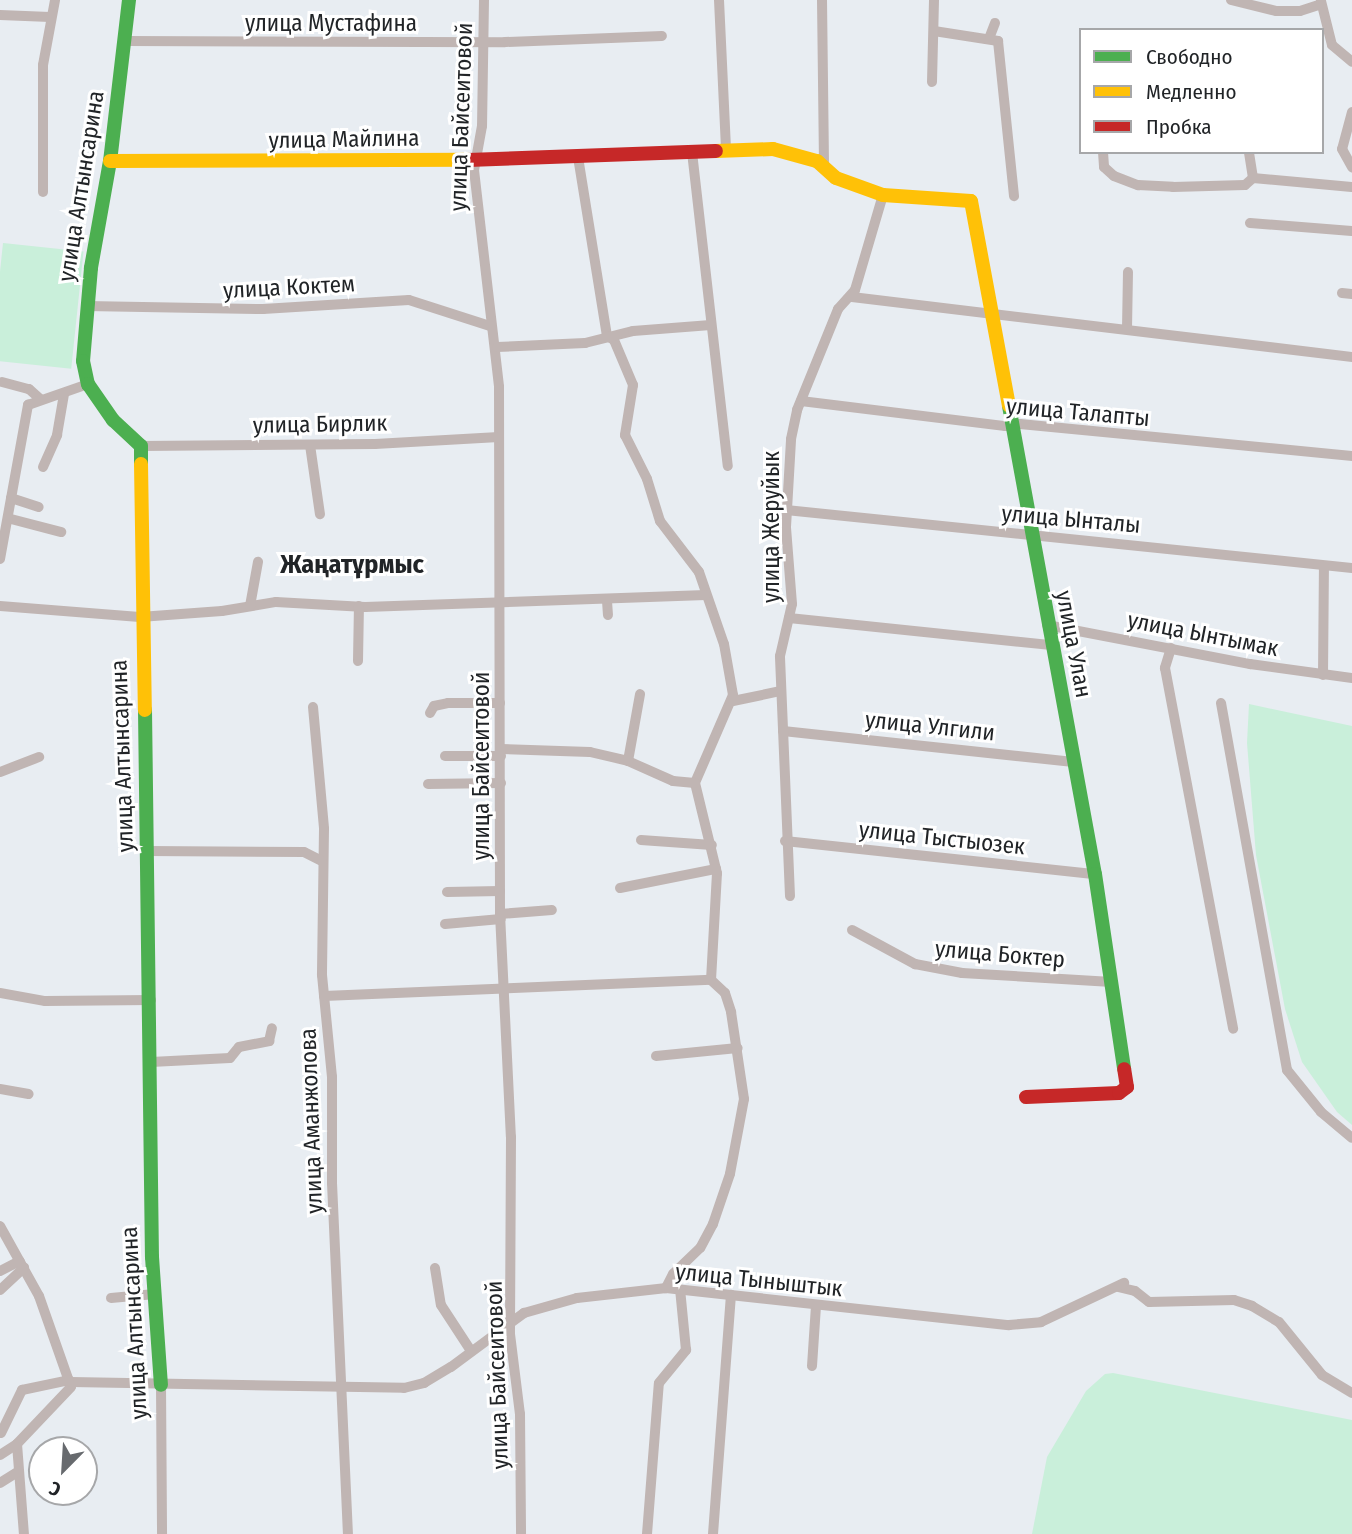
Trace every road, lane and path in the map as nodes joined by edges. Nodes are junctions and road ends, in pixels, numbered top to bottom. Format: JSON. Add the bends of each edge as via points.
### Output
{"nodes":[{"id":1,"x":55,"y":0,"type":"edge"},
{"id":2,"x":129,"y":0,"type":"edge"},
{"id":3,"x":484,"y":0,"type":"edge"},
{"id":4,"x":719,"y":0,"type":"edge"},
{"id":5,"x":821,"y":0,"type":"edge"},
{"id":6,"x":933,"y":0,"type":"edge"},
{"id":7,"x":1234,"y":0,"type":"edge"},
{"id":8,"x":1321,"y":2,"type":"edge"},
{"id":9,"x":0,"y":15,"type":"edge"},
{"id":10,"x":50,"y":17,"type":"junction"},
{"id":11,"x":995,"y":23,"type":"dead end"},
{"id":12,"x":934,"y":31,"type":"junction"},
{"id":13,"x":662,"y":36,"type":"dead end"},
{"id":14,"x":990,"y":36,"type":"junction"},
{"id":15,"x":1329,"y":38,"type":"junction"},
{"id":16,"x":126,"y":41,"type":"junction"},
{"id":17,"x":482,"y":41,"type":"junction"},
{"id":18,"x":1324,"y":45,"type":"edge"},
{"id":19,"x":1352,"y":62,"type":"edge"},
{"id":20,"x":932,"y":82,"type":"dead end"},
{"id":21,"x":1352,"y":112,"type":"edge"},
{"id":22,"x":726,"y":151,"type":"junction"},
{"id":23,"x":692,"y":152,"type":"junction"},
{"id":24,"x":1103,"y":154,"type":"edge"},
{"id":25,"x":1250,"y":154,"type":"edge"},
{"id":26,"x":578,"y":157,"type":"junction"},
{"id":27,"x":476,"y":159,"type":"junction"},
{"id":28,"x":110,"y":161,"type":"junction"},
{"id":29,"x":824,"y":164,"type":"junction"},
{"id":30,"x":1352,"y":167,"type":"edge"},
{"id":31,"x":1252,"y":178,"type":"junction"},
{"id":32,"x":1352,"y":187,"type":"edge"},
{"id":33,"x":43,"y":192,"type":"dead end"},
{"id":34,"x":883,"y":195,"type":"junction"},
{"id":35,"x":1014,"y":195,"type":"dead end"},
{"id":36,"x":971,"y":201,"type":"joint"},
{"id":37,"x":1250,"y":223,"type":"dead end"},
{"id":38,"x":1352,"y":231,"type":"edge"},
{"id":39,"x":1128,"y":272,"type":"dead end"},
{"id":40,"x":852,"y":298,"type":"junction"},
{"id":41,"x":86,"y":306,"type":"junction"},
{"id":42,"x":991,"y":313,"type":"junction"},
{"id":43,"x":712,"y":325,"type":"junction"},
{"id":44,"x":489,"y":326,"type":"junction"},
{"id":45,"x":1127,"y":329,"type":"junction"},
{"id":46,"x":607,"y":336,"type":"junction"},
{"id":47,"x":497,"y":347,"type":"junction"},
{"id":48,"x":1352,"y":357,"type":"edge"},
{"id":49,"x":2,"y":382,"type":"dead end"},
{"id":50,"x":88,"y":384,"type":"junction"},
{"id":51,"x":64,"y":394,"type":"junction"},
{"id":52,"x":40,"y":399,"type":"junction"},
{"id":53,"x":801,"y":401,"type":"junction"},
{"id":54,"x":1011,"y":424,"type":"junction"},
{"id":55,"x":499,"y":437,"type":"junction"},
{"id":56,"x":310,"y":445,"type":"junction"},
{"id":57,"x":141,"y":446,"type":"junction"},
{"id":58,"x":1352,"y":456,"type":"edge"},
{"id":59,"x":728,"y":466,"type":"dead end"},
{"id":60,"x":43,"y":467,"type":"dead end"},
{"id":61,"x":11,"y":498,"type":"junction"},
{"id":62,"x":39,"y":507,"type":"dead end"},
{"id":63,"x":786,"y":510,"type":"junction"},
{"id":64,"x":320,"y":514,"type":"dead end"},
{"id":65,"x":11,"y":519,"type":"junction"},
{"id":66,"x":61,"y":532,"type":"dead end"},
{"id":67,"x":1031,"y":535,"type":"junction"},
{"id":68,"x":0,"y":559,"type":"edge"},
{"id":69,"x":258,"y":562,"type":"dead end"},
{"id":70,"x":1325,"y":566,"type":"junction"},
{"id":71,"x":1352,"y":568,"type":"edge"},
{"id":72,"x":706,"y":595,"type":"junction"},
{"id":73,"x":607,"y":601,"type":"junction"},
{"id":74,"x":501,"y":603,"type":"junction"},
{"id":75,"x":0,"y":606,"type":"edge"},
{"id":76,"x":250,"y":606,"type":"junction"},
{"id":77,"x":359,"y":606,"type":"junction"},
{"id":78,"x":608,"y":615,"type":"dead end"},
{"id":79,"x":140,"y":617,"type":"junction"},
{"id":80,"x":789,"y":618,"type":"junction"},
{"id":81,"x":1047,"y":625,"type":"junction"},
{"id":82,"x":1052,"y":645,"type":"junction"},
{"id":83,"x":1171,"y":648,"type":"junction"},
{"id":84,"x":358,"y":661,"type":"dead end"},
{"id":85,"x":1323,"y":675,"type":"junction"},
{"id":86,"x":1352,"y":678,"type":"edge"},
{"id":87,"x":782,"y":691,"type":"junction"},
{"id":88,"x":640,"y":694,"type":"dead end"},
{"id":89,"x":733,"y":701,"type":"junction"},
{"id":90,"x":500,"y":703,"type":"junction"},
{"id":91,"x":1220,"y":703,"type":"dead end"},
{"id":92,"x":313,"y":707,"type":"dead end"},
{"id":93,"x":430,"y":713,"type":"dead end"},
{"id":94,"x":783,"y":731,"type":"junction"},
{"id":95,"x":501,"y":753,"type":"junction"},
{"id":96,"x":445,"y":755,"type":"dead end"},
{"id":97,"x":39,"y":757,"type":"dead end"},
{"id":98,"x":628,"y":761,"type":"junction"},
{"id":99,"x":1073,"y":762,"type":"junction"},
{"id":100,"x":0,"y":772,"type":"edge"},
{"id":101,"x":428,"y":783,"type":"dead end"},
{"id":102,"x":501,"y":783,"type":"junction"},
{"id":103,"x":695,"y":783,"type":"junction"},
{"id":104,"x":641,"y":840,"type":"dead end"},
{"id":105,"x":785,"y":841,"type":"junction"},
{"id":106,"x":712,"y":845,"type":"junction"},
{"id":107,"x":147,"y":850,"type":"junction"},
{"id":108,"x":322,"y":861,"type":"junction"},
{"id":109,"x":716,"y":869,"type":"junction"},
{"id":110,"x":1095,"y":874,"type":"junction"},
{"id":111,"x":620,"y":888,"type":"dead end"},
{"id":112,"x":500,"y":891,"type":"junction"},
{"id":113,"x":447,"y":892,"type":"dead end"},
{"id":114,"x":790,"y":897,"type":"dead end"},
{"id":115,"x":552,"y":910,"type":"dead end"},
{"id":116,"x":500,"y":917,"type":"junction"},
{"id":117,"x":445,"y":924,"type":"dead end"},
{"id":118,"x":852,"y":930,"type":"dead end"},
{"id":119,"x":711,"y":980,"type":"junction"},
{"id":120,"x":1112,"y":982,"type":"junction"},
{"id":121,"x":506,"y":989,"type":"junction"},
{"id":122,"x":0,"y":993,"type":"edge"},
{"id":123,"x":324,"y":996,"type":"junction"},
{"id":124,"x":151,"y":1000,"type":"junction"},
{"id":125,"x":272,"y":1028,"type":"dead end"},
{"id":126,"x":1233,"y":1029,"type":"dead end"},
{"id":127,"x":738,"y":1048,"type":"junction"},
{"id":128,"x":656,"y":1056,"type":"dead end"},
{"id":129,"x":151,"y":1062,"type":"junction"},
{"id":130,"x":0,"y":1089,"type":"edge"},
{"id":131,"x":29,"y":1094,"type":"dead end"},
{"id":132,"x":1026,"y":1097,"type":"dead end"},
{"id":133,"x":1352,"y":1138,"type":"edge"},
{"id":134,"x":0,"y":1226,"type":"edge"},
{"id":135,"x":22,"y":1264,"type":"junction"},
{"id":136,"x":435,"y":1268,"type":"dead end"},
{"id":137,"x":0,"y":1271,"type":"edge"},
{"id":138,"x":666,"y":1288,"type":"junction"},
{"id":139,"x":680,"y":1289,"type":"junction"},
{"id":140,"x":0,"y":1290,"type":"edge"},
{"id":141,"x":155,"y":1294,"type":"junction"},
{"id":142,"x":731,"y":1295,"type":"junction"},
{"id":143,"x":111,"y":1298,"type":"dead end"},
{"id":144,"x":816,"y":1305,"type":"junction"},
{"id":145,"x":511,"y":1320,"type":"junction"},
{"id":146,"x":471,"y":1351,"type":"junction"},
{"id":147,"x":812,"y":1366,"type":"dead end"},
{"id":148,"x":70,"y":1381,"type":"junction"},
{"id":149,"x":161,"y":1385,"type":"junction"},
{"id":150,"x":342,"y":1387,"type":"junction"},
{"id":151,"x":1352,"y":1393,"type":"edge"},
{"id":152,"x":1,"y":1433,"type":"edge"},
{"id":153,"x":17,"y":1444,"type":"junction"},
{"id":154,"x":0,"y":1455,"type":"edge"},
{"id":155,"x":19,"y":1471,"type":"junction"},
{"id":156,"x":0,"y":1483,"type":"edge"},
{"id":157,"x":24,"y":1534,"type":"edge"},
{"id":158,"x":162,"y":1534,"type":"edge"},
{"id":159,"x":348,"y":1534,"type":"edge"},
{"id":160,"x":521,"y":1534,"type":"edge"},
{"id":161,"x":647,"y":1534,"type":"edge"},
{"id":162,"x":712,"y":1534,"type":"edge"}],
"edges":[{"from":1,"to":10,"type":"street"},
{"from":2,"to":16,"type":"street","name":"улица Алтынсарина"},
{"from":3,"to":17,"type":"street","name":"улица Байсеитовой"},
{"from":4,"to":22,"type":"street"},
{"from":5,"to":29,"type":"street"},
{"from":6,"to":12,"type":"street"},
{"from":7,"to":8,"type":"street","via":[[1276,11],[1309,9]]},
{"from":8,"to":15,"type":"street"},
{"from":9,"to":10,"type":"street"},
{"from":10,"to":33,"type":"street","via":[[43,65]]},
{"from":11,"to":14,"type":"street"},
{"from":12,"to":14,"type":"street"},
{"from":12,"to":20,"type":"street"},
{"from":13,"to":17,"type":"street","name":"улица Мустафина"},
{"from":14,"to":35,"type":"street","via":[[998,41]]},
{"from":15,"to":18,"type":"street"},
{"from":15,"to":19,"type":"street","via":[[1336,51]]},
{"from":16,"to":17,"type":"street","name":"улица Мустафина"},
{"from":16,"to":28,"type":"street","name":"улица Алтынсарина"},
{"from":17,"to":27,"type":"street","name":"улица Байсеитовой","via":[[482,126]]},
{"from":21,"to":30,"type":"street","via":[[1342,149]]},
{"from":22,"to":23,"type":"street","name":"улица Майлина"},
{"from":22,"to":29,"type":"street","name":"улица Майлина","via":[[773,149]]},
{"from":23,"to":26,"type":"street","name":"улица Майлина"},
{"from":23,"to":43,"type":"street"},
{"from":24,"to":31,"type":"street","via":[[1107,171],[1138,185],[1245,184]]},
{"from":25,"to":31,"type":"street"},
{"from":26,"to":27,"type":"street","name":"улица Майлина"},
{"from":26,"to":46,"type":"street"},
{"from":27,"to":28,"type":"street","name":"улица Майлина"},
{"from":27,"to":44,"type":"street","name":"улица Байсеитовой","via":[[477,220]]},
{"from":28,"to":41,"type":"street","name":"улица Алтынсарина"},
{"from":29,"to":34,"type":"street","name":"улица Майлина","via":[[826,172],[836,178]]},
{"from":31,"to":32,"type":"street"},
{"from":34,"to":36,"type":"street","name":"улица Майлина"},
{"from":34,"to":40,"type":"street","name":"улица Жеруйык"},
{"from":36,"to":42,"type":"street","name":"улица Улан"},
{"from":37,"to":38,"type":"street"},
{"from":39,"to":45,"type":"street"},
{"from":40,"to":42,"type":"street"},
{"from":40,"to":53,"type":"street","name":"улица Жеруйык","via":[[838,309]]},
{"from":41,"to":44,"type":"street","name":"улица Коктем","via":[[263,309],[409,300]]},
{"from":41,"to":50,"type":"street","name":"улица Алтынсарина","via":[[83,360]]},
{"from":42,"to":45,"type":"street"},
{"from":42,"to":54,"type":"street","name":"улица Улан"},
{"from":43,"to":46,"type":"street"},
{"from":43,"to":59,"type":"street"},
{"from":44,"to":47,"type":"street","name":"улица Байсеитовой"},
{"from":45,"to":48,"type":"street"},
{"from":46,"to":47,"type":"street","via":[[585,342]]},
{"from":46,"to":72,"type":"street","via":[[614,340],[633,385],[625,435],[647,479],[660,521],[699,572]]},
{"from":47,"to":55,"type":"street","name":"улица Байсеитовой"},
{"from":49,"to":52,"type":"street","via":[[29,389]]},
{"from":50,"to":51,"type":"street"},
{"from":50,"to":57,"type":"street","name":"улица Алтынсарина","via":[[113,420]]},
{"from":51,"to":52,"type":"street"},
{"from":51,"to":60,"type":"street","via":[[57,435]]},
{"from":52,"to":61,"type":"street","via":[[32,400],[26,410]]},
{"from":53,"to":54,"type":"street","name":"улица Талапты"},
{"from":53,"to":63,"type":"street","name":"улица Жеруйык","via":[[791,439]]},
{"from":54,"to":58,"type":"street","name":"улица Талапты"},
{"from":54,"to":67,"type":"street","name":"улица Улан"},
{"from":55,"to":56,"type":"street","name":"улица Бирлик"},
{"from":55,"to":74,"type":"street","name":"улица Байсеитовой"},
{"from":56,"to":57,"type":"street","name":"улица Бирлик"},
{"from":56,"to":64,"type":"street"},
{"from":57,"to":79,"type":"street","name":"улица Алтынсарина"},
{"from":61,"to":62,"type":"street"},
{"from":61,"to":65,"type":"street"},
{"from":63,"to":67,"type":"street","name":"улица Ынталы"},
{"from":63,"to":80,"type":"street","name":"улица Жеруйык","via":[[792,591]]},
{"from":65,"to":66,"type":"street"},
{"from":65,"to":68,"type":"street"},
{"from":67,"to":70,"type":"street","name":"улица Ынталы"},
{"from":67,"to":81,"type":"street","name":"улица Улан"},
{"from":69,"to":76,"type":"street"},
{"from":70,"to":71,"type":"street","name":"улица Ынталы"},
{"from":70,"to":85,"type":"street"},
{"from":72,"to":73,"type":"street"},
{"from":72,"to":89,"type":"street","via":[[724,644]]},
{"from":73,"to":74,"type":"street"},
{"from":73,"to":78,"type":"street"},
{"from":74,"to":77,"type":"street"},
{"from":74,"to":90,"type":"street","name":"улица Байсеитовой"},
{"from":75,"to":79,"type":"street"},
{"from":76,"to":77,"type":"street","via":[[276,602]]},
{"from":76,"to":79,"type":"street","via":[[231,604]]},
{"from":77,"to":84,"type":"street"},
{"from":79,"to":107,"type":"street","name":"улица Алтынсарина"},
{"from":80,"to":82,"type":"street"},
{"from":80,"to":87,"type":"street","name":"улица Жеруйык","via":[[780,656]]},
{"from":81,"to":82,"type":"street","name":"улица Улан"},
{"from":81,"to":83,"type":"street","name":"улица Ынтымак"},
{"from":82,"to":99,"type":"street","name":"улица Улан"},
{"from":83,"to":85,"type":"street","name":"улица Ынтымак"},
{"from":83,"to":126,"type":"street","via":[[1164,668]]},
{"from":85,"to":86,"type":"street","name":"улица Ынтымак"},
{"from":87,"to":89,"type":"street"},
{"from":87,"to":94,"type":"street","name":"улица Жеруйык"},
{"from":88,"to":98,"type":"street"},
{"from":89,"to":103,"type":"street","via":[[700,763]]},
{"from":90,"to":93,"type":"street","via":[[448,703],[434,706]]},
{"from":90,"to":95,"type":"street","name":"улица Байсеитовой"},
{"from":91,"to":133,"type":"street","via":[[1287,1070],[1321,1112]]},
{"from":92,"to":108,"type":"street","name":"улица Аманжолова"},
{"from":94,"to":99,"type":"street","name":"улица Улгили"},
{"from":94,"to":105,"type":"street","name":"улица Жеруйык"},
{"from":95,"to":96,"type":"street"},
{"from":95,"to":98,"type":"street","via":[[565,749]]},
{"from":95,"to":102,"type":"street","name":"улица Байсеитовой"},
{"from":97,"to":100,"type":"street"},
{"from":98,"to":103,"type":"street","via":[[673,781]]},
{"from":99,"to":110,"type":"street","name":"улица Улан"},
{"from":101,"to":102,"type":"street"},
{"from":102,"to":112,"type":"street","name":"улица Байсеитовой"},
{"from":103,"to":106,"type":"street"},
{"from":104,"to":106,"type":"street"},
{"from":105,"to":110,"type":"street","name":"улица Тыстыозек"},
{"from":105,"to":114,"type":"street","name":"улица Жеруйык"},
{"from":106,"to":109,"type":"street"},
{"from":107,"to":108,"type":"street","via":[[304,852]]},
{"from":107,"to":124,"type":"street","name":"улица Алтынсарина"},
{"from":108,"to":123,"type":"street","name":"улица Аманжолова"},
{"from":109,"to":111,"type":"street"},
{"from":109,"to":119,"type":"street"},
{"from":110,"to":120,"type":"street","name":"улица Улан"},
{"from":112,"to":113,"type":"street"},
{"from":112,"to":116,"type":"street","name":"улица Байсеитовой"},
{"from":115,"to":116,"type":"street"},
{"from":116,"to":117,"type":"street"},
{"from":116,"to":121,"type":"street","name":"улица Байсеитовой"},
{"from":118,"to":120,"type":"street","name":"улица Боктер","via":[[915,964],[962,973]]},
{"from":119,"to":121,"type":"street"},
{"from":119,"to":127,"type":"street","via":[[725,993]]},
{"from":120,"to":132,"type":"street","name":"улица Улан","via":[[1127,1087],[1119,1093]]},
{"from":121,"to":123,"type":"street"},
{"from":121,"to":145,"type":"street","name":"улица Байсеитовой"},
{"from":122,"to":124,"type":"street","via":[[45,1001]]},
{"from":123,"to":150,"type":"street","name":"улица Аманжолова","via":[[332,1077]]},
{"from":124,"to":129,"type":"street","name":"улица Алтынсарина"},
{"from":125,"to":129,"type":"street","via":[[269,1041],[239,1047],[230,1058]]},
{"from":127,"to":128,"type":"street"},
{"from":127,"to":138,"type":"street","via":[[744,1100],[724,1192],[700,1248]]},
{"from":129,"to":141,"type":"street","name":"улица Алтынсарина"},
{"from":130,"to":131,"type":"street"},
{"from":134,"to":135,"type":"street"},
{"from":135,"to":137,"type":"street"},
{"from":135,"to":140,"type":"street"},
{"from":135,"to":148,"type":"street","via":[[39,1296]]},
{"from":136,"to":146,"type":"street","via":[[441,1305]]},
{"from":138,"to":139,"type":"street","name":"улица Тыныштык"},
{"from":138,"to":145,"type":"street","name":"улица Тыныштык","via":[[578,1298]]},
{"from":139,"to":142,"type":"street","name":"улица Тыныштык"},
{"from":139,"to":161,"type":"street","via":[[685,1350],[659,1383]]},
{"from":141,"to":143,"type":"street"},
{"from":141,"to":149,"type":"street","name":"улица Алтынсарина"},
{"from":142,"to":144,"type":"street","name":"улица Тыныштык"},
{"from":142,"to":162,"type":"street"},
{"from":144,"to":147,"type":"street"},
{"from":144,"to":151,"type":"street","name":"улица Тыныштык","via":[[1009,1325],[1041,1322],[1121,1285],[1149,1302],[1234,1300],[1279,1322],[1322,1375]]},
{"from":145,"to":146,"type":"street","name":"улица Тыныштык"},
{"from":145,"to":160,"type":"street","name":"улица Байсеитовой","via":[[520,1414]]},
{"from":146,"to":150,"type":"street","name":"улица Тыныштык","via":[[424,1383],[404,1388]]},
{"from":148,"to":149,"type":"street","name":"улица Тыныштык"},
{"from":148,"to":152,"type":"street","name":"улица Тыныштык","via":[[22,1390]]},
{"from":148,"to":153,"type":"street","via":[[52,1411]]},
{"from":149,"to":150,"type":"street","name":"улица Тыныштык"},
{"from":149,"to":158,"type":"street","name":"улица Алтынсарина"},
{"from":150,"to":159,"type":"street","name":"улица Аманжолова"},
{"from":153,"to":154,"type":"street"},
{"from":153,"to":155,"type":"street"},
{"from":155,"to":156,"type":"street"},
{"from":155,"to":157,"type":"street"}]}
